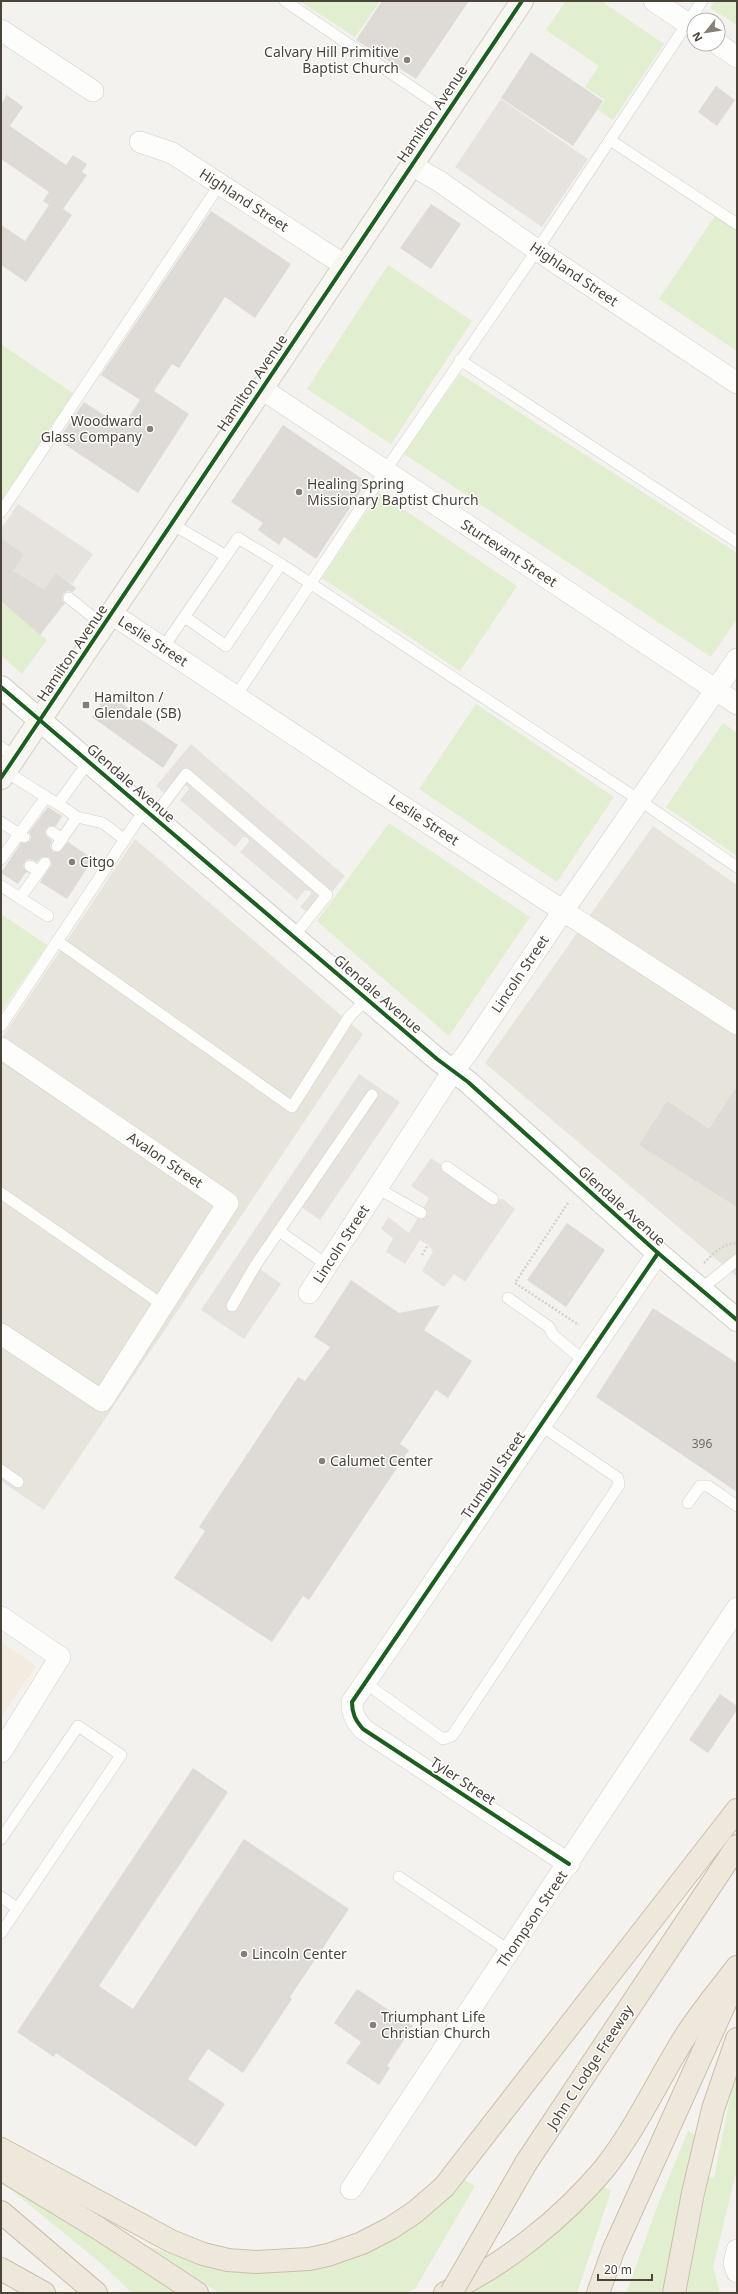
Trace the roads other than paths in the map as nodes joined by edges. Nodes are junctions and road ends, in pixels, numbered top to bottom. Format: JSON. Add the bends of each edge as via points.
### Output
{"nodes":[{"id":1,"x":285,"y":1,"type":"edge"},
{"id":2,"x":522,"y":1,"type":"edge"},
{"id":3,"x":654,"y":1,"type":"edge"},
{"id":4,"x":702,"y":1,"type":"edge"},
{"id":5,"x":697,"y":12,"type":"edge"},
{"id":6,"x":686,"y":23,"type":"edge"},
{"id":7,"x":1,"y":30,"type":"edge"},
{"id":8,"x":686,"y":33,"type":"edge"},
{"id":9,"x":726,"y":49,"type":"edge"},
{"id":10,"x":737,"y":57,"type":"edge"},
{"id":11,"x":93,"y":91,"type":"dead end"},
{"id":12,"x":448,"y":110,"type":"junction"},
{"id":13,"x":610,"y":140,"type":"junction"},
{"id":14,"x":140,"y":142,"type":"dead end"},
{"id":15,"x":411,"y":165,"type":"junction"},
{"id":16,"x":220,"y":184,"type":"junction"},
{"id":17,"x":737,"y":224,"type":"edge"},
{"id":18,"x":537,"y":250,"type":"junction"},
{"id":19,"x":344,"y":265,"type":"junction"},
{"id":20,"x":460,"y":360,"type":"junction"},
{"id":21,"x":737,"y":383,"type":"edge"},
{"id":22,"x":262,"y":389,"type":"junction"},
{"id":23,"x":385,"y":472,"type":"junction"},
{"id":24,"x":1,"y":512,"type":"edge"},
{"id":25,"x":172,"y":524,"type":"junction"},
{"id":26,"x":737,"y":542,"type":"edge"},
{"id":27,"x":226,"y":556,"type":"junction"},
{"id":28,"x":281,"y":564,"type":"junction"},
{"id":29,"x":310,"y":584,"type":"junction"},
{"id":30,"x":69,"y":598,"type":"dead end"},
{"id":31,"x":185,"y":617,"type":"junction"},
{"id":32,"x":108,"y":620,"type":"junction"},
{"id":33,"x":163,"y":648,"type":"junction"},
{"id":34,"x":737,"y":659,"type":"edge"},
{"id":35,"x":1,"y":687,"type":"edge"},
{"id":36,"x":716,"y":689,"type":"junction"},
{"id":37,"x":236,"y":696,"type":"junction"},
{"id":38,"x":737,"y":704,"type":"edge"},
{"id":39,"x":40,"y":720,"type":"junction"},
{"id":40,"x":89,"y":761,"type":"junction"},
{"id":41,"x":5,"y":763,"type":"edge"},
{"id":42,"x":46,"y":797,"type":"junction"},
{"id":43,"x":639,"y":800,"type":"junction"},
{"id":44,"x":58,"y":804,"type":"junction"},
{"id":45,"x":149,"y":812,"type":"junction"},
{"id":46,"x":77,"y":817,"type":"junction"},
{"id":47,"x":1,"y":822,"type":"edge"},
{"id":48,"x":52,"y":832,"type":"dead end"},
{"id":49,"x":22,"y":836,"type":"junction"},
{"id":50,"x":125,"y":840,"type":"junction"},
{"id":51,"x":7,"y":855,"type":"edge"},
{"id":52,"x":38,"y":867,"type":"dead end"},
{"id":53,"x":737,"y":867,"type":"edge"},
{"id":54,"x":1,"y":886,"type":"edge"},
{"id":55,"x":20,"y":898,"type":"junction"},
{"id":56,"x":563,"y":911,"type":"junction"},
{"id":57,"x":48,"y":916,"type":"dead end"},
{"id":58,"x":294,"y":936,"type":"junction"},
{"id":59,"x":57,"y":941,"type":"junction"},
{"id":60,"x":367,"y":999,"type":"junction"},
{"id":61,"x":737,"y":1024,"type":"edge"},
{"id":62,"x":1,"y":1026,"type":"edge"},
{"id":63,"x":1,"y":1048,"type":"edge"},
{"id":64,"x":453,"y":1070,"type":"junction"},
{"id":65,"x":372,"y":1095,"type":"dead end"},
{"id":66,"x":447,"y":1167,"type":"dead end"},
{"id":67,"x":377,"y":1188,"type":"junction"},
{"id":68,"x":1,"y":1194,"type":"edge"},
{"id":69,"x":493,"y":1199,"type":"dead end"},
{"id":70,"x":421,"y":1213,"type":"dead end"},
{"id":71,"x":280,"y":1231,"type":"junction"},
{"id":72,"x":658,"y":1253,"type":"junction"},
{"id":73,"x":737,"y":1260,"type":"edge"},
{"id":74,"x":327,"y":1265,"type":"junction"},
{"id":75,"x":701,"y":1289,"type":"junction"},
{"id":76,"x":309,"y":1293,"type":"dead end"},
{"id":77,"x":508,"y":1298,"type":"dead end"},
{"id":78,"x":163,"y":1305,"type":"junction"},
{"id":79,"x":232,"y":1306,"type":"dead end"},
{"id":80,"x":737,"y":1320,"type":"edge"},
{"id":81,"x":1,"y":1334,"type":"edge"},
{"id":82,"x":584,"y":1361,"type":"junction"},
{"id":83,"x":540,"y":1425,"type":"junction"},
{"id":84,"x":1,"y":1470,"type":"edge"},
{"id":85,"x":18,"y":1482,"type":"dead end"},
{"id":86,"x":688,"y":1503,"type":"dead end"},
{"id":87,"x":737,"y":1506,"type":"edge"},
{"id":88,"x":737,"y":1608,"type":"edge"},
{"id":89,"x":1,"y":1617,"type":"edge"},
{"id":90,"x":364,"y":1682,"type":"junction"},
{"id":91,"x":352,"y":1711,"type":"joint"},
{"id":92,"x":1,"y":1752,"type":"edge"},
{"id":93,"x":737,"y":1810,"type":"edge"},
{"id":94,"x":1,"y":1839,"type":"edge"},
{"id":95,"x":737,"y":1846,"type":"edge"},
{"id":96,"x":569,"y":1864,"type":"junction"},
{"id":97,"x":399,"y":1877,"type":"dead end"},
{"id":98,"x":1,"y":1897,"type":"edge"},
{"id":99,"x":17,"y":1908,"type":"junction"},
{"id":100,"x":1,"y":1933,"type":"edge"},
{"id":101,"x":510,"y":1951,"type":"junction"},
{"id":102,"x":737,"y":1967,"type":"edge"},
{"id":103,"x":737,"y":1976,"type":"edge"},
{"id":104,"x":737,"y":2039,"type":"edge"},
{"id":105,"x":1,"y":2149,"type":"edge"},
{"id":106,"x":1,"y":2169,"type":"edge"},
{"id":107,"x":351,"y":2188,"type":"dead end"},
{"id":108,"x":1,"y":2212,"type":"edge"},
{"id":109,"x":1,"y":2269,"type":"edge"},
{"id":110,"x":44,"y":2293,"type":"edge"},
{"id":111,"x":96,"y":2293,"type":"edge"},
{"id":112,"x":197,"y":2293,"type":"edge"},
{"id":113,"x":445,"y":2293,"type":"edge"},
{"id":114,"x":451,"y":2293,"type":"edge"},
{"id":115,"x":598,"y":2293,"type":"edge"},
{"id":116,"x":674,"y":2293,"type":"edge"}],
"edges":[{"from":1,"to":12,"type":"lane"},
{"from":2,"to":12,"type":"main road","name":"Hamilton Avenue"},
{"from":3,"to":6,"type":"street"},
{"from":4,"to":5,"type":"lane"},
{"from":7,"to":11,"type":"street"},
{"from":8,"to":13,"type":"lane"},
{"from":9,"to":10,"type":"street"},
{"from":12,"to":15,"type":"main road","name":"Hamilton Avenue"},
{"from":13,"to":17,"type":"lane"},
{"from":13,"to":18,"type":"lane"},
{"from":14,"to":16,"type":"street","name":"Highland Street","via":[[172,153]]},
{"from":15,"to":18,"type":"street","name":"Highland Street","via":[[439,181]]},
{"from":15,"to":19,"type":"main road","name":"Hamilton Avenue"},
{"from":16,"to":19,"type":"street","name":"Highland Street"},
{"from":16,"to":24,"type":"lane"},
{"from":18,"to":20,"type":"lane"},
{"from":18,"to":21,"type":"street","name":"Highland Street"},
{"from":19,"to":22,"type":"main road","name":"Hamilton Avenue"},
{"from":20,"to":23,"type":"lane"},
{"from":20,"to":26,"type":"lane"},
{"from":22,"to":23,"type":"street","name":"Sturtevant Street"},
{"from":22,"to":25,"type":"main road","name":"Hamilton Avenue"},
{"from":23,"to":29,"type":"lane"},
{"from":23,"to":36,"type":"street","name":"Sturtevant Street"},
{"from":25,"to":27,"type":"lane"},
{"from":25,"to":32,"type":"main road","name":"Hamilton Avenue"},
{"from":27,"to":28,"type":"lane","via":[[238,538]]},
{"from":27,"to":31,"type":"lane"},
{"from":28,"to":29,"type":"lane"},
{"from":28,"to":31,"type":"lane","via":[[226,646]]},
{"from":29,"to":37,"type":"lane"},
{"from":29,"to":43,"type":"lane"},
{"from":30,"to":32,"type":"lane"},
{"from":31,"to":33,"type":"lane"},
{"from":32,"to":33,"type":"street","name":"Leslie Street"},
{"from":32,"to":39,"type":"main road","name":"Hamilton Avenue"},
{"from":33,"to":37,"type":"street","name":"Leslie Street"},
{"from":34,"to":36,"type":"street","name":"Lincoln Street"},
{"from":35,"to":39,"type":"street","name":"Glendale Avenue"},
{"from":36,"to":38,"type":"street","name":"Sturtevant Street"},
{"from":36,"to":43,"type":"street","name":"Lincoln Street"},
{"from":37,"to":56,"type":"street","name":"Leslie Street"},
{"from":39,"to":40,"type":"street","name":"Glendale Avenue"},
{"from":39,"to":41,"type":"main road","name":"Hamilton Avenue"},
{"from":40,"to":44,"type":"lane"},
{"from":40,"to":45,"type":"street","name":"Glendale Avenue"},
{"from":41,"to":42,"type":"lane"},
{"from":42,"to":44,"type":"lane"},
{"from":42,"to":49,"type":"lane"},
{"from":43,"to":53,"type":"lane"},
{"from":43,"to":56,"type":"street","name":"Lincoln Street"},
{"from":44,"to":46,"type":"lane"},
{"from":45,"to":50,"type":"lane"},
{"from":45,"to":58,"type":"street","name":"Glendale Avenue"},
{"from":45,"to":58,"type":"lane","via":[[186,774],[327,895]]},
{"from":46,"to":48,"type":"lane","via":[[59,842]]},
{"from":46,"to":50,"type":"lane","via":[[103,823]]},
{"from":47,"to":49,"type":"lane"},
{"from":49,"to":51,"type":"lane"},
{"from":50,"to":59,"type":"lane"},
{"from":52,"to":55,"type":"lane"},
{"from":54,"to":55,"type":"lane"},
{"from":55,"to":57,"type":"lane"},
{"from":56,"to":61,"type":"street","name":"Leslie Street"},
{"from":56,"to":64,"type":"street","name":"Lincoln Street","via":[[468,1052]]},
{"from":58,"to":60,"type":"street","name":"Glendale Avenue"},
{"from":59,"to":60,"type":"lane","via":[[292,1107],[349,1017]]},
{"from":59,"to":62,"type":"lane"},
{"from":60,"to":64,"type":"street","name":"Glendale Avenue"},
{"from":63,"to":78,"type":"street","name":"Avalon Street","via":[[228,1203]]},
{"from":64,"to":67,"type":"street","name":"Lincoln Street"},
{"from":64,"to":72,"type":"street","name":"Glendale Avenue"},
{"from":65,"to":71,"type":"lane"},
{"from":66,"to":69,"type":"lane"},
{"from":67,"to":70,"type":"lane"},
{"from":67,"to":74,"type":"street","name":"Lincoln Street"},
{"from":68,"to":78,"type":"lane"},
{"from":71,"to":74,"type":"lane"},
{"from":71,"to":79,"type":"lane"},
{"from":72,"to":75,"type":"street","name":"Glendale Avenue"},
{"from":72,"to":82,"type":"street","name":"Trumbull Street"},
{"from":73,"to":75,"type":"lane"},
{"from":74,"to":76,"type":"street","name":"Lincoln Street"},
{"from":75,"to":80,"type":"street","name":"Glendale Avenue"},
{"from":77,"to":82,"type":"lane","via":[[549,1327],[553,1335]]},
{"from":78,"to":81,"type":"street","via":[[102,1401]]},
{"from":82,"to":83,"type":"street","name":"Trumbull Street"},
{"from":83,"to":90,"type":"street","name":"Trumbull Street"},
{"from":83,"to":90,"type":"lane","via":[[618,1478],[618,1485],[452,1736],[443,1739]]},
{"from":84,"to":85,"type":"lane"},
{"from":86,"to":87,"type":"lane","via":[[700,1486],[708,1486]]},
{"from":88,"to":96,"type":"street","name":"Thompson Street"},
{"from":89,"to":92,"type":"street","via":[[60,1657]]},
{"from":90,"to":91,"type":"street","name":"Trumbull Street","via":[[352,1702]]},
{"from":91,"to":96,"type":"street","name":"Tyler Street","via":[[363,1729]]},
{"from":93,"to":105,"type":"highway","via":[[444,2187],[416,2212],[362,2243],[308,2259],[256,2262],[228,2260],[203,2254],[138,2224]]},
{"from":94,"to":99,"type":"lane","via":[[78,1726],[121,1755]]},
{"from":95,"to":114,"type":"highway","name":"John C Lodge Freeway","bridge":true,"via":[[526,2164]]},
{"from":96,"to":101,"type":"street","name":"Thompson Street"},
{"from":97,"to":101,"type":"lane"},
{"from":98,"to":99,"type":"lane"},
{"from":99,"to":100,"type":"lane"},
{"from":101,"to":107,"type":"street","name":"Thompson Street"},
{"from":102,"to":113,"type":"highway","via":[[684,2038],[604,2168],[576,2199],[538,2233],[496,2264]]},
{"from":103,"to":115,"type":"highway","via":[[613,2251]]},
{"from":104,"to":116,"type":"highway","via":[[713,2109],[693,2193]]},
{"from":106,"to":112,"type":"highway","via":[[98,2228]]},
{"from":108,"to":111,"type":"highway"},
{"from":109,"to":110,"type":"highway"}]}
